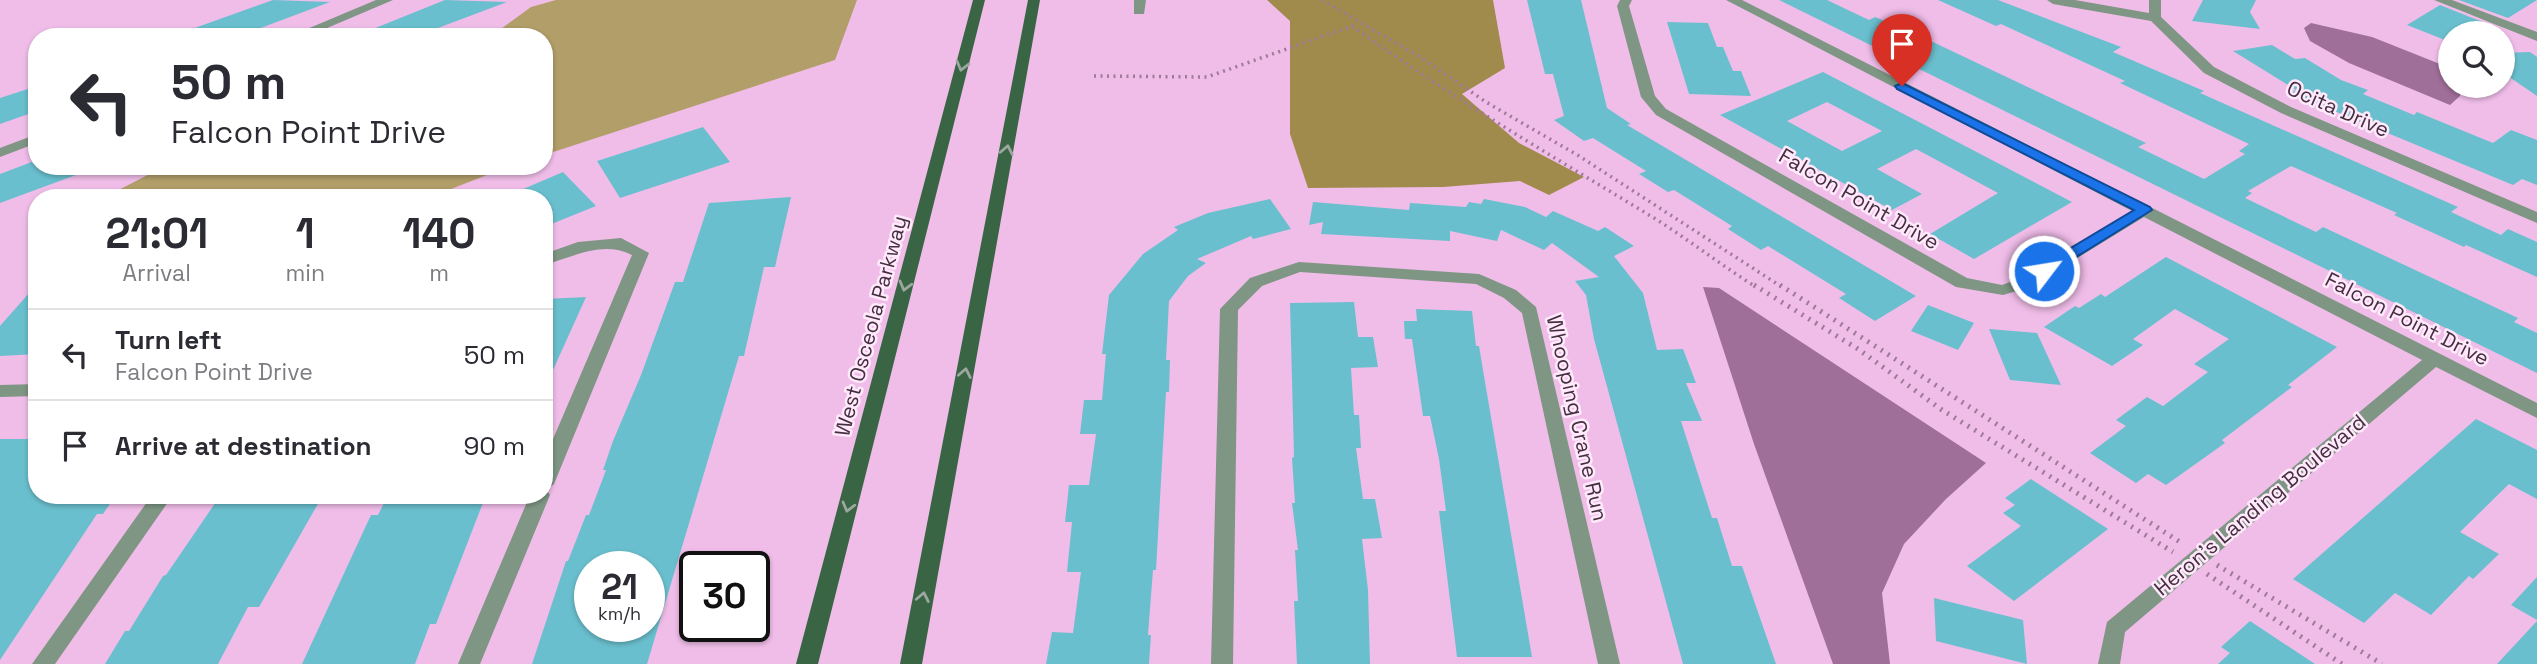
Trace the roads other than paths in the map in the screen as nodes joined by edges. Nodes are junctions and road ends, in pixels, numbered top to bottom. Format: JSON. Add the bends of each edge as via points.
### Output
{"nodes":[{"id":1,"x":387,"y":0,"type":"edge"},
{"id":2,"x":979,"y":0,"type":"edge"},
{"id":3,"x":1034,"y":0,"type":"edge"},
{"id":4,"x":1626,"y":0,"type":"edge"},
{"id":5,"x":1732,"y":0,"type":"edge"},
{"id":6,"x":2053,"y":0,"type":"edge"},
{"id":7,"x":2155,"y":0,"type":"edge"},
{"id":8,"x":2440,"y":0,"type":"edge"},
{"id":9,"x":2155,"y":18,"type":"junction"},
{"id":10,"x":317,"y":28,"type":"edge"},
{"id":11,"x":2537,"y":37,"type":"edge"},
{"id":12,"x":28,"y":142,"type":"edge"},
{"id":13,"x":0,"y":153,"type":"edge"},
{"id":14,"x":2145,"y":210,"type":"junction"},
{"id":15,"x":2537,"y":218,"type":"edge"},
{"id":16,"x":553,"y":257,"type":"edge"},
{"id":17,"x":2434,"y":359,"type":"junction"},
{"id":18,"x":28,"y":390,"type":"edge"},
{"id":19,"x":0,"y":391,"type":"edge"},
{"id":20,"x":2537,"y":411,"type":"edge"},
{"id":21,"x":553,"y":463,"type":"edge"},
{"id":22,"x":157,"y":504,"type":"edge"},
{"id":23,"x":536,"y":504,"type":"edge"},
{"id":24,"x":43,"y":664,"type":"edge"},
{"id":25,"x":469,"y":664,"type":"edge"},
{"id":26,"x":807,"y":664,"type":"edge"},
{"id":27,"x":911,"y":664,"type":"edge"},
{"id":28,"x":1222,"y":664,"type":"edge"},
{"id":29,"x":1609,"y":664,"type":"edge"},
{"id":30,"x":2109,"y":664,"type":"edge"}],
"edges":[{"from":1,"to":10,"type":"street"},
{"from":2,"to":26,"type":"main road","name":"West Osceola Parkway","one_way":true},
{"from":27,"to":3,"type":"main road","one_way":true},
{"from":4,"to":14,"type":"street","name":"Falcon Point Drive","via":[[1623,6],[1648,97],[1661,112],[1962,283],[2003,290],[2024,283]]},
{"from":5,"to":14,"type":"street","name":"Falcon Point Drive"},
{"from":6,"to":9,"type":"street"},
{"from":7,"to":9,"type":"street"},
{"from":8,"to":11,"type":"street"},
{"from":9,"to":15,"type":"street","name":"Ocita Drive","via":[[2209,71],[2286,110]]},
{"from":12,"to":13,"type":"street"},
{"from":14,"to":17,"type":"street","name":"Falcon Point Drive"},
{"from":16,"to":21,"type":"street","via":[[578,247],[621,243],[641,253]]},
{"from":17,"to":20,"type":"street","name":"Falcon Point Drive"},
{"from":17,"to":30,"type":"street","name":"Heron's Landing Boulevard","via":[[2115,628]]},
{"from":18,"to":19,"type":"street"},
{"from":22,"to":24,"type":"street"},
{"from":23,"to":25,"type":"street"},
{"from":28,"to":29,"type":"street","name":"Whooping Crane Run","via":[[1229,309],[1256,282],[1299,267],[1479,279],[1530,311]]}]}
